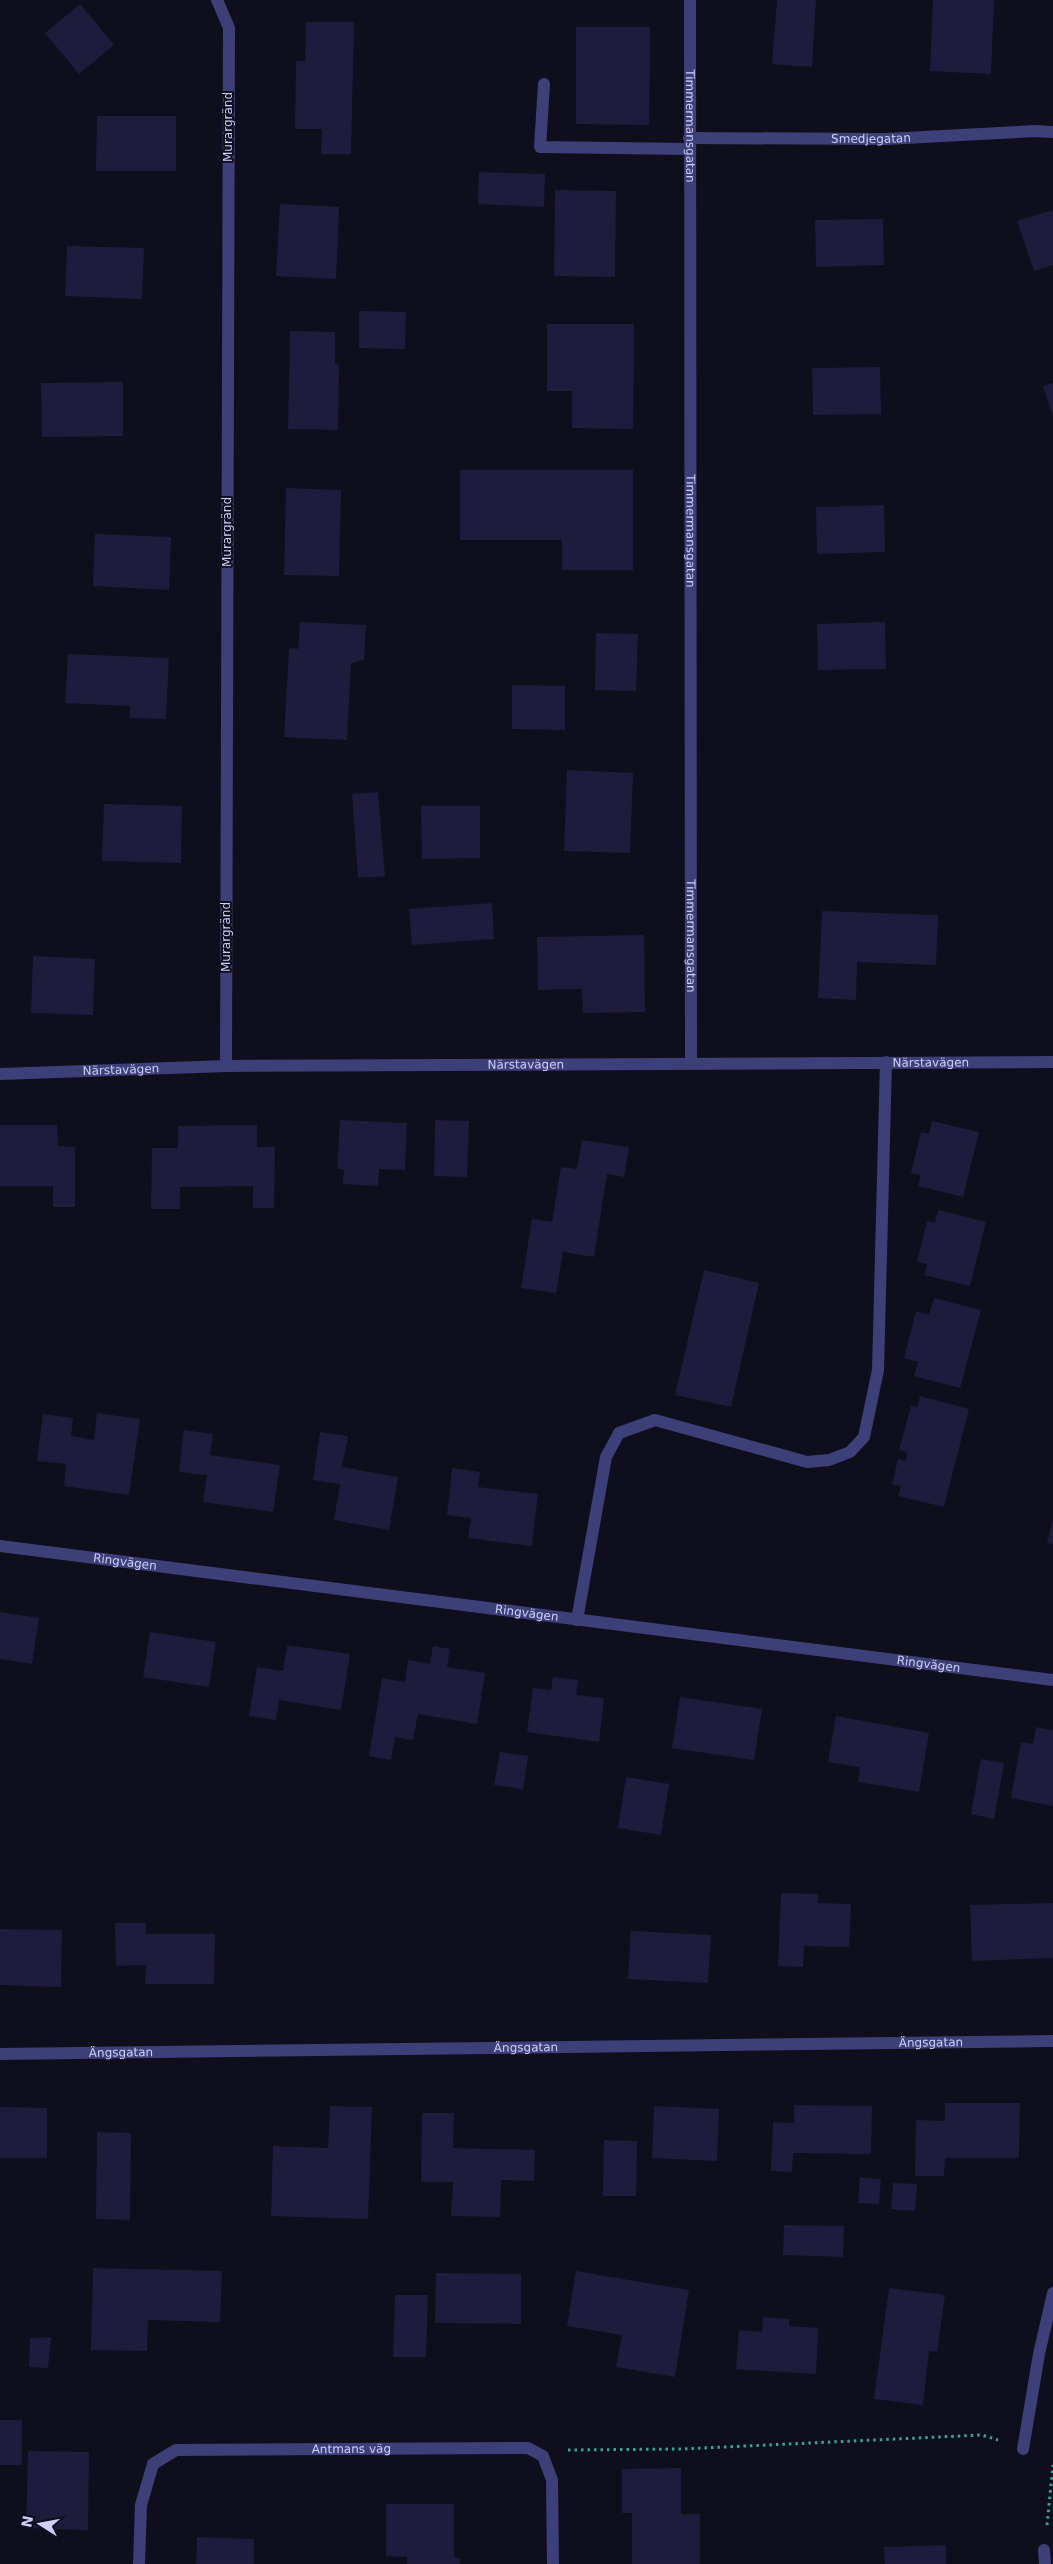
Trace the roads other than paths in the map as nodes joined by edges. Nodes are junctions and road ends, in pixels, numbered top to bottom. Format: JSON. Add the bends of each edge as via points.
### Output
{"nodes":[{"id":1,"x":217,"y":0,"type":"edge"},
{"id":2,"x":690,"y":0,"type":"edge"},
{"id":3,"x":544,"y":84,"type":"dead end"},
{"id":4,"x":1053,"y":132,"type":"edge"},
{"id":5,"x":689,"y":144,"type":"junction"},
{"id":6,"x":886,"y":1062,"type":"junction"},
{"id":7,"x":1053,"y":1062,"type":"edge"},
{"id":8,"x":691,"y":1063,"type":"junction"},
{"id":9,"x":226,"y":1066,"type":"junction"},
{"id":10,"x":0,"y":1074,"type":"edge"},
{"id":11,"x":0,"y":1546,"type":"edge"},
{"id":12,"x":577,"y":1620,"type":"junction"},
{"id":13,"x":1053,"y":1680,"type":"edge"},
{"id":14,"x":1053,"y":2041,"type":"edge"},
{"id":15,"x":0,"y":2054,"type":"edge"},
{"id":16,"x":1053,"y":2293,"type":"edge"},
{"id":17,"x":1023,"y":2449,"type":"road end"},
{"id":18,"x":1044,"y":2550,"type":"road end"},
{"id":19,"x":139,"y":2564,"type":"edge"},
{"id":20,"x":553,"y":2564,"type":"edge"},
{"id":21,"x":1045,"y":2564,"type":"edge"}],
"edges":[{"from":1,"to":9,"type":"street","name":"Murargränd","via":[[229,28]]},
{"from":2,"to":5,"type":"street","name":"Timmermansgatan"},
{"from":3,"to":5,"type":"street","name":"Smedjegatan","via":[[540,147]]},
{"from":4,"to":5,"type":"street","name":"Smedjegatan"},
{"from":5,"to":8,"type":"street","name":"Timmermansgatan"},
{"from":6,"to":7,"type":"street","name":"Närstavägen"},
{"from":6,"to":8,"type":"street","name":"Närstavägen"},
{"from":6,"to":12,"type":"street","via":[[878,1370],[864,1437],[850,1452],[829,1460],[806,1462],[655,1420],[619,1433],[606,1457]]},
{"from":8,"to":9,"type":"street","name":"Närstavägen"},
{"from":9,"to":10,"type":"street","name":"Närstavägen"},
{"from":11,"to":12,"type":"street","name":"Ringvägen"},
{"from":12,"to":13,"type":"street","name":"Ringvägen"},
{"from":14,"to":15,"type":"street","name":"Ängsgatan"},
{"from":16,"to":17,"type":"street"},
{"from":18,"to":21,"type":"street"},
{"from":19,"to":20,"type":"street","name":"Antmans väg","via":[[141,2505],[153,2464],[176,2450],[528,2448],[543,2456],[552,2480]]}]}
